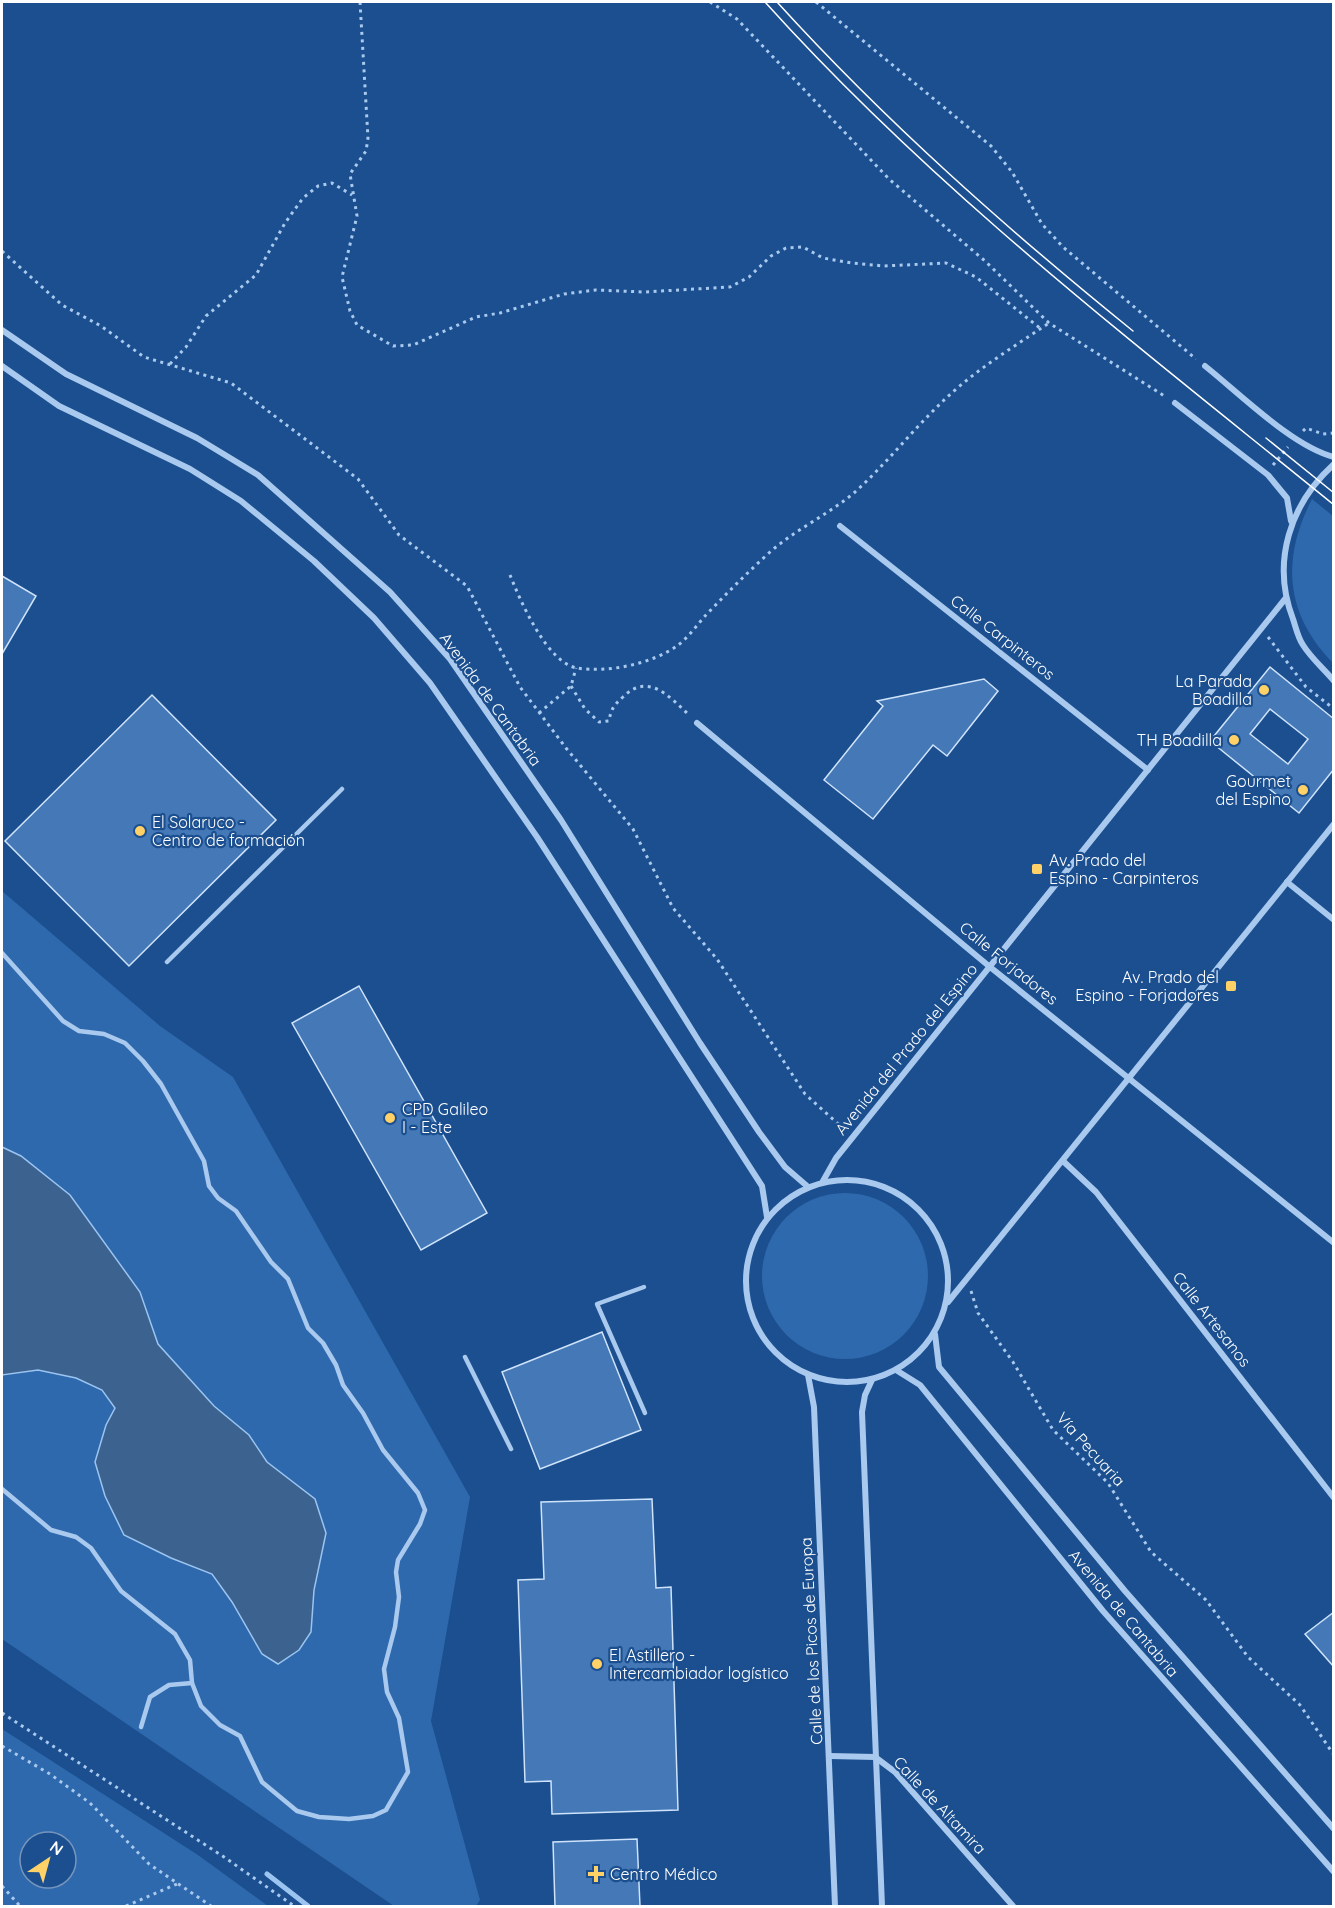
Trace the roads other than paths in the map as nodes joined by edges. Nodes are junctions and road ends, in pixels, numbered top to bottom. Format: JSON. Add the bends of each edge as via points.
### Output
{"nodes":[{"id":1,"x":2,"y":330,"type":"edge"},
{"id":2,"x":2,"y":366,"type":"edge"},
{"id":3,"x":1204,"y":366,"type":"road end"},
{"id":4,"x":1175,"y":403,"type":"road end"},
{"id":5,"x":1334,"y":457,"type":"edge"},
{"id":6,"x":1334,"y":464,"type":"edge"},
{"id":7,"x":1291,"y":522,"type":"junction"},
{"id":8,"x":840,"y":526,"type":"dead end"},
{"id":9,"x":1285,"y":599,"type":"junction"},
{"id":10,"x":1334,"y":681,"type":"edge"},
{"id":11,"x":697,"y":723,"type":"road end"},
{"id":12,"x":1148,"y":770,"type":"junction"},
{"id":13,"x":342,"y":789,"type":"dead end"},
{"id":14,"x":1334,"y":824,"type":"edge"},
{"id":15,"x":1287,"y":882,"type":"junction"},
{"id":16,"x":1334,"y":920,"type":"edge"},
{"id":17,"x":2,"y":953,"type":"edge"},
{"id":18,"x":167,"y":962,"type":"dead end"},
{"id":19,"x":990,"y":967,"type":"junction"},
{"id":20,"x":1129,"y":1079,"type":"junction"},
{"id":21,"x":1063,"y":1161,"type":"junction"},
{"id":22,"x":823,"y":1181,"type":"junction"},
{"id":23,"x":807,"y":1186,"type":"junction"},
{"id":24,"x":767,"y":1217,"type":"junction"},
{"id":25,"x":1334,"y":1244,"type":"edge"},
{"id":26,"x":644,"y":1287,"type":"dead end"},
{"id":27,"x":947,"y":1302,"type":"junction"},
{"id":28,"x":935,"y":1334,"type":"junction"},
{"id":29,"x":465,"y":1357,"type":"dead end"},
{"id":30,"x":896,"y":1370,"type":"junction"},
{"id":31,"x":808,"y":1375,"type":"junction"},
{"id":32,"x":872,"y":1380,"type":"junction"},
{"id":33,"x":645,"y":1413,"type":"dead end"},
{"id":34,"x":511,"y":1449,"type":"dead end"},
{"id":35,"x":2,"y":1489,"type":"edge"},
{"id":36,"x":1334,"y":1498,"type":"edge"},
{"id":37,"x":192,"y":1683,"type":"junction"},
{"id":38,"x":141,"y":1727,"type":"dead end"},
{"id":39,"x":830,"y":1756,"type":"junction"},
{"id":40,"x":875,"y":1757,"type":"junction"},
{"id":41,"x":1334,"y":1829,"type":"edge"},
{"id":42,"x":1334,"y":1872,"type":"edge"},
{"id":43,"x":835,"y":1906,"type":"edge"},
{"id":44,"x":882,"y":1906,"type":"edge"},
{"id":45,"x":1013,"y":1906,"type":"edge"}],
"edges":[{"from":1,"to":23,"type":"street","name":"Avenida de Cantabria","via":[[66,374],[197,438],[258,475],[390,592],[450,659],[561,820],[759,1132],[785,1167]]},
{"from":2,"to":24,"type":"street","via":[[59,406],[190,469],[241,501],[314,561],[374,618],[430,683],[537,837],[762,1186]]},
{"from":3,"to":5,"type":"street","via":[[1295,439],[1317,453]]},
{"from":4,"to":7,"type":"street","via":[[1266,473],[1287,498]]},
{"from":6,"to":7,"type":"street","via":[[1311,487]]},
{"from":7,"to":9,"type":"street","via":[[1283,560]]},
{"from":8,"to":12,"type":"street","name":"Calle Carpinteros"},
{"from":9,"to":10,"type":"street","via":[[1302,644]]},
{"from":9,"to":12,"type":"street","name":"Avenida del Prado del Espino"},
{"from":11,"to":19,"type":"street","name":"Calle Forjadores"},
{"from":12,"to":19,"type":"street","name":"Avenida del Prado del Espino"},
{"from":13,"to":18,"type":"lane"},
{"from":14,"to":15,"type":"street"},
{"from":15,"to":16,"type":"street"},
{"from":15,"to":20,"type":"street"},
{"from":17,"to":37,"type":"lane","via":[[63,1021],[80,1031],[104,1034],[125,1043],[161,1084],[204,1161],[209,1186],[236,1211],[288,1279],[308,1328],[323,1343],[343,1385],[383,1450],[418,1493],[424,1510],[398,1560],[396,1572],[399,1597],[384,1669],[387,1692],[399,1718],[408,1772],[386,1810],[349,1819],[297,1811],[262,1782],[240,1736],[220,1725],[201,1706]]},
{"from":19,"to":20,"type":"street","name":"Calle Forjadores"},
{"from":19,"to":22,"type":"street","name":"Avenida del Prado del Espino","via":[[836,1158]]},
{"from":20,"to":21,"type":"street"},
{"from":20,"to":25,"type":"street","name":"Calle Forjadores"},
{"from":21,"to":27,"type":"street"},
{"from":21,"to":36,"type":"street","name":"Calle Artesanos","via":[[1096,1192]]},
{"from":22,"to":23,"type":"street"},
{"from":22,"to":27,"type":"street","via":[[857,1179],[895,1191],[923,1212],[941,1241],[949,1271]]},
{"from":23,"to":24,"type":"street","via":[[789,1196]]},
{"from":24,"to":31,"type":"street","via":[[749,1252],[745,1282],[751,1315],[784,1361]]},
{"from":26,"to":33,"type":"lane","via":[[597,1304]]},
{"from":27,"to":28,"type":"street"},
{"from":28,"to":30,"type":"street"},
{"from":28,"to":41,"type":"street","name":"Avenida de Cantabria","via":[[939,1367],[1125,1591]]},
{"from":29,"to":34,"type":"lane"},
{"from":30,"to":32,"type":"street"},
{"from":30,"to":42,"type":"street","name":"Avenida de Cantabria","via":[[920,1385],[1103,1611]]},
{"from":31,"to":32,"type":"street","via":[[839,1383]]},
{"from":31,"to":39,"type":"street","name":"Calle de los Picos de Europa","via":[[814,1407]]},
{"from":32,"to":40,"type":"street","via":[[862,1412]]},
{"from":35,"to":37,"type":"lane","via":[[51,1530],[76,1537],[91,1548],[121,1591],[175,1634],[190,1660]]},
{"from":37,"to":38,"type":"lane","via":[[169,1685],[150,1696]]},
{"from":39,"to":40,"type":"street","name":"Calle de Altamira"},
{"from":39,"to":43,"type":"street","name":"Calle de los Picos de Europa"},
{"from":40,"to":44,"type":"street"},
{"from":40,"to":45,"type":"street","name":"Calle de Altamira","via":[[895,1772]]}]}
